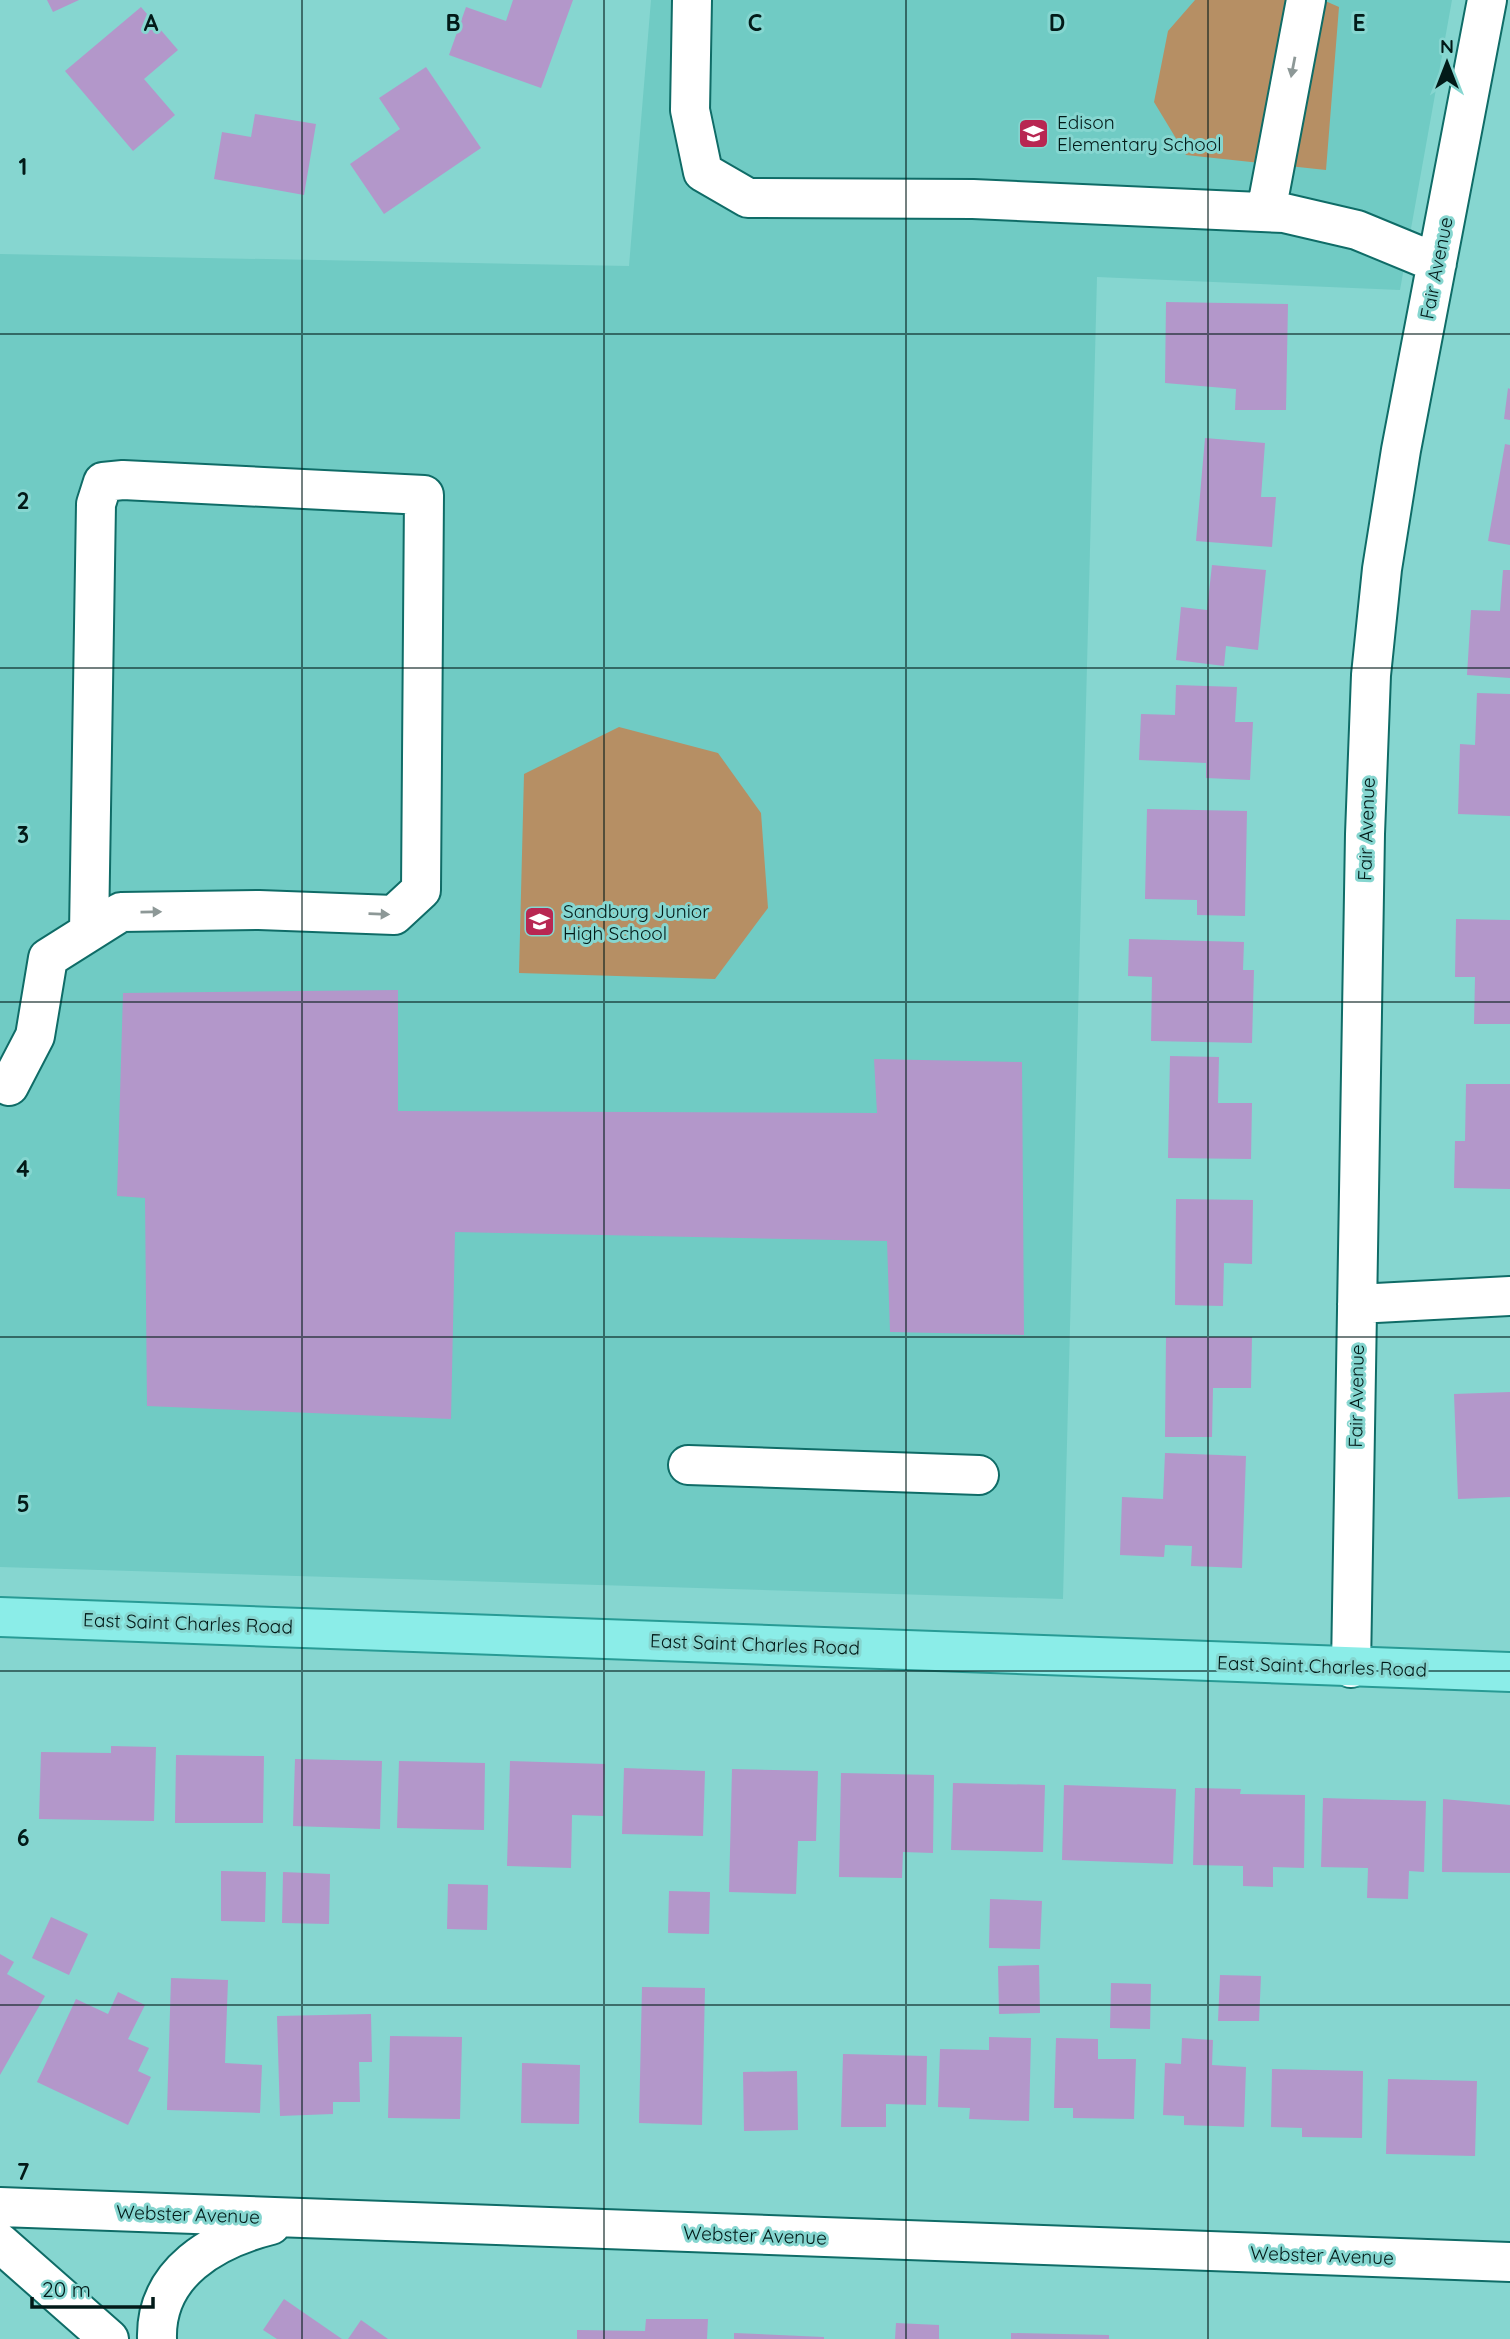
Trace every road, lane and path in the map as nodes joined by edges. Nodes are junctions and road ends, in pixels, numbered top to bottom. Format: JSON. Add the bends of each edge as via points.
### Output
{"nodes":[{"id":1,"x":692,"y":0,"type":"edge"},
{"id":2,"x":1306,"y":0,"type":"edge"},
{"id":3,"x":1487,"y":0,"type":"edge"},
{"id":4,"x":1266,"y":212,"type":"junction"},
{"id":5,"x":1437,"y":263,"type":"junction"},
{"id":6,"x":89,"y":932,"type":"junction"},
{"id":7,"x":9,"y":1086,"type":"dead end"},
{"id":8,"x":1510,"y":1296,"type":"edge"},
{"id":9,"x":1357,"y":1304,"type":"junction"},
{"id":10,"x":688,"y":1465,"type":"dead end"},
{"id":11,"x":979,"y":1475,"type":"dead end"},
{"id":12,"x":0,"y":1617,"type":"edge"},
{"id":13,"x":1351,"y":1668,"type":"junction"},
{"id":14,"x":1510,"y":1672,"type":"edge"},
{"id":15,"x":0,"y":2207,"type":"edge"},
{"id":16,"x":297,"y":2218,"type":"junction"},
{"id":17,"x":0,"y":2243,"type":"edge"},
{"id":18,"x":1510,"y":2262,"type":"edge"},
{"id":19,"x":109,"y":2339,"type":"edge"},
{"id":20,"x":157,"y":2339,"type":"edge"}],
"edges":[{"from":1,"to":4,"type":"street","via":[[690,110],[703,172],[748,198],[973,199]]},
{"from":2,"to":4,"type":"street","one_way":true},
{"from":3,"to":5,"type":"street","name":"Fair Avenue"},
{"from":4,"to":5,"type":"street","via":[[1357,230]]},
{"from":5,"to":9,"type":"street","name":"Fair Avenue","via":[[1384,556],[1371,675]]},
{"from":6,"to":6,"type":"street","one_way":true,"via":[[121,912],[394,915],[421,890],[424,495],[103,482],[96,504]]},
{"from":6,"to":7,"type":"street","via":[[48,958],[35,1036]]},
{"from":8,"to":9,"type":"street"},
{"from":9,"to":13,"type":"street","name":"Fair Avenue"},
{"from":10,"to":11,"type":"street"},
{"from":12,"to":13,"type":"main road","name":"East Saint Charles Road"},
{"from":13,"to":14,"type":"main road","name":"East Saint Charles Road"},
{"from":15,"to":16,"type":"street","name":"Webster Avenue"},
{"from":16,"to":18,"type":"street","name":"Webster Avenue"},
{"from":16,"to":20,"type":"street","via":[[238,2233],[197,2255],[169,2289]]},
{"from":17,"to":19,"type":"street"}]}
